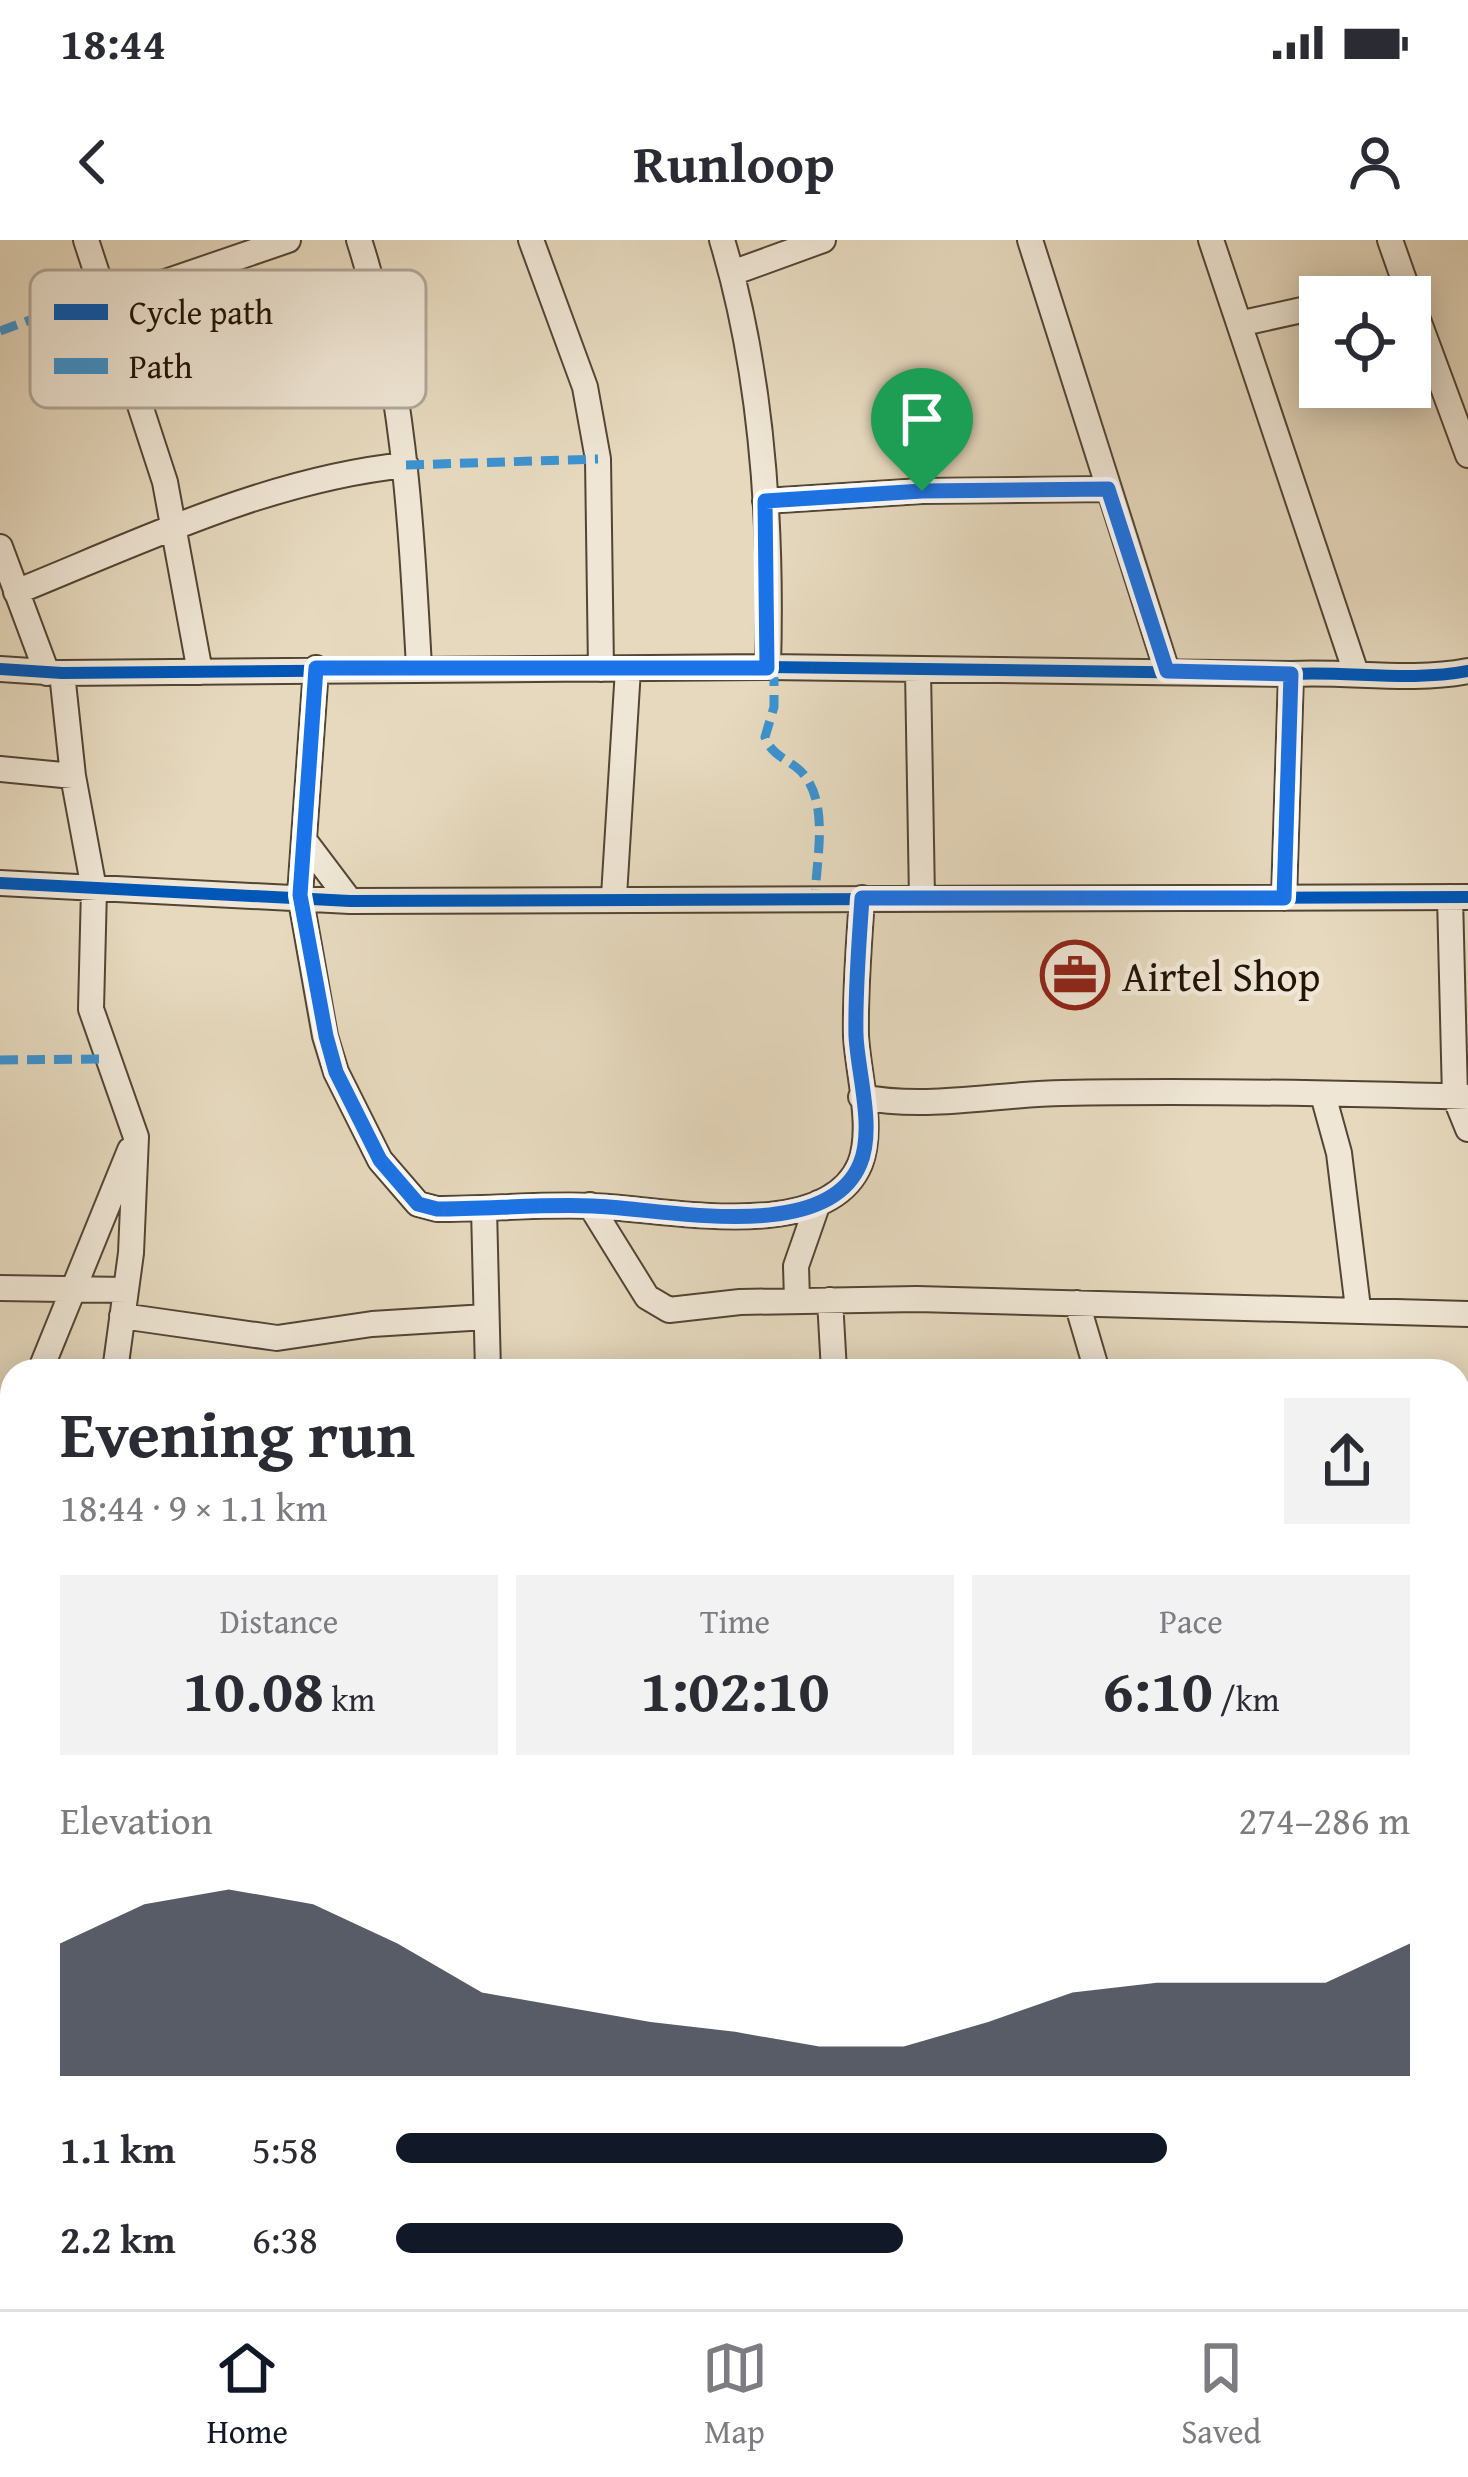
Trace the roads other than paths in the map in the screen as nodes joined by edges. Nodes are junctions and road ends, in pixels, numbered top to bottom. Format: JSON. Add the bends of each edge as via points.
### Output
{"nodes":[{"id":1,"x":86,"y":240,"type":"edge"},
{"id":2,"x":288,"y":240,"type":"edge"},
{"id":3,"x":359,"y":240,"type":"edge"},
{"id":4,"x":531,"y":240,"type":"edge"},
{"id":5,"x":722,"y":240,"type":"edge"},
{"id":6,"x":824,"y":240,"type":"edge"},
{"id":7,"x":1030,"y":240,"type":"edge"},
{"id":8,"x":1211,"y":240,"type":"edge"},
{"id":9,"x":1390,"y":240,"type":"edge"},
{"id":10,"x":95,"y":270,"type":"edge"},
{"id":11,"x":200,"y":270,"type":"edge"},
{"id":12,"x":367,"y":270,"type":"edge"},
{"id":13,"x":732,"y":273,"type":"junction"},
{"id":14,"x":1403,"y":276,"type":"edge"},
{"id":15,"x":1299,"y":311,"type":"edge"},
{"id":16,"x":1243,"y":323,"type":"junction"},
{"id":17,"x":1431,"y":354,"type":"edge"},
{"id":18,"x":140,"y":408,"type":"edge"},
{"id":19,"x":397,"y":408,"type":"edge"},
{"id":20,"x":1468,"y":454,"type":"edge"},
{"id":21,"x":406,"y":465,"type":"junction"},
{"id":22,"x":1108,"y":489,"type":"junction"},
{"id":23,"x":765,"y":501,"type":"junction"},
{"id":24,"x":173,"y":524,"type":"junction"},
{"id":25,"x":0,"y":547,"type":"edge"},
{"id":26,"x":16,"y":592,"type":"junction"},
{"id":27,"x":316,"y":668,"type":"junction"},
{"id":28,"x":419,"y":668,"type":"junction"},
{"id":29,"x":767,"y":668,"type":"junction"},
{"id":30,"x":0,"y":669,"type":"edge"},
{"id":31,"x":628,"y":669,"type":"junction"},
{"id":32,"x":601,"y":670,"type":"junction"},
{"id":33,"x":1355,"y":670,"type":"junction"},
{"id":34,"x":918,"y":671,"type":"junction"},
{"id":35,"x":1167,"y":671,"type":"junction"},
{"id":36,"x":1468,"y":671,"type":"edge"},
{"id":37,"x":200,"y":672,"type":"junction"},
{"id":38,"x":54,"y":674,"type":"junction"},
{"id":39,"x":1291,"y":674,"type":"junction"},
{"id":40,"x":1419,"y":676,"type":"junction"},
{"id":41,"x":1468,"y":683,"type":"edge"},
{"id":42,"x":0,"y":770,"type":"edge"},
{"id":43,"x":73,"y":776,"type":"junction"},
{"id":44,"x":307,"y":844,"type":"junction"},
{"id":45,"x":0,"y":884,"type":"edge"},
{"id":46,"x":94,"y":889,"type":"junction"},
{"id":47,"x":300,"y":895,"type":"junction"},
{"id":48,"x":614,"y":896,"type":"junction"},
{"id":49,"x":1459,"y":897,"type":"edge"},
{"id":50,"x":862,"y":898,"type":"junction"},
{"id":51,"x":922,"y":898,"type":"junction"},
{"id":52,"x":1284,"y":898,"type":"junction"},
{"id":53,"x":350,"y":901,"type":"junction"},
{"id":54,"x":1323,"y":1095,"type":"junction"},
{"id":55,"x":861,"y":1097,"type":"junction"},
{"id":56,"x":1461,"y":1097,"type":"edge"},
{"id":57,"x":1468,"y":1129,"type":"edge"},
{"id":58,"x":136,"y":1137,"type":"junction"},
{"id":59,"x":818,"y":1202,"type":"junction"},
{"id":60,"x":590,"y":1205,"type":"junction"},
{"id":61,"x":484,"y":1209,"type":"junction"},
{"id":62,"x":75,"y":1287,"type":"junction"},
{"id":63,"x":0,"y":1288,"type":"edge"},
{"id":64,"x":126,"y":1290,"type":"junction"},
{"id":65,"x":797,"y":1300,"type":"junction"},
{"id":66,"x":830,"y":1300,"type":"junction"},
{"id":67,"x":1078,"y":1303,"type":"junction"},
{"id":68,"x":1358,"y":1308,"type":"junction"},
{"id":69,"x":1455,"y":1314,"type":"edge"},
{"id":70,"x":122,"y":1316,"type":"junction"},
{"id":71,"x":486,"y":1317,"type":"junction"},
{"id":72,"x":1468,"y":1337,"type":"edge"},
{"id":73,"x":45,"y":1359,"type":"edge"},
{"id":74,"x":117,"y":1359,"type":"edge"},
{"id":75,"x":488,"y":1359,"type":"edge"},
{"id":76,"x":833,"y":1359,"type":"edge"},
{"id":77,"x":1094,"y":1359,"type":"edge"}],
"edges":[{"from":1,"to":10,"type":"street"},
{"from":2,"to":11,"type":"street"},
{"from":3,"to":12,"type":"street"},
{"from":4,"to":32,"type":"street","via":[[585,386],[598,459]]},
{"from":5,"to":13,"type":"street"},
{"from":6,"to":13,"type":"street"},
{"from":7,"to":22,"type":"street"},
{"from":8,"to":16,"type":"street"},
{"from":9,"to":14,"type":"street"},
{"from":13,"to":23,"type":"street"},
{"from":15,"to":16,"type":"street"},
{"from":16,"to":33,"type":"street"},
{"from":17,"to":20,"type":"street"},
{"from":18,"to":24,"type":"street"},
{"from":19,"to":21,"type":"street"},
{"from":21,"to":24,"type":"street"},
{"from":21,"to":28,"type":"street"},
{"from":22,"to":23,"type":"street"},
{"from":22,"to":35,"type":"street"},
{"from":23,"to":29,"type":"street"},
{"from":24,"to":26,"type":"street"},
{"from":24,"to":37,"type":"street"},
{"from":25,"to":26,"type":"street"},
{"from":26,"to":38,"type":"street"},
{"from":27,"to":28,"type":"street"},
{"from":27,"to":37,"type":"street"},
{"from":27,"to":44,"type":"street"},
{"from":28,"to":32,"type":"street"},
{"from":29,"to":31,"type":"street"},
{"from":29,"to":34,"type":"street"},
{"from":30,"to":38,"type":"street"},
{"from":31,"to":32,"type":"street"},
{"from":31,"to":48,"type":"street"},
{"from":33,"to":39,"type":"street"},
{"from":33,"to":40,"type":"street"},
{"from":34,"to":35,"type":"street"},
{"from":34,"to":51,"type":"street"},
{"from":35,"to":39,"type":"street"},
{"from":36,"to":40,"type":"street"},
{"from":37,"to":38,"type":"street"},
{"from":38,"to":43,"type":"street"},
{"from":39,"to":52,"type":"street"},
{"from":40,"to":41,"type":"street"},
{"from":42,"to":43,"type":"street"},
{"from":43,"to":46,"type":"street"},
{"from":44,"to":47,"type":"street"},
{"from":44,"to":53,"type":"street"},
{"from":45,"to":46,"type":"street"},
{"from":46,"to":47,"type":"street"},
{"from":46,"to":58,"type":"street","via":[[91,1009]]},
{"from":47,"to":53,"type":"street"},
{"from":47,"to":61,"type":"street","via":[[336,1072],[380,1160],[418,1204]]},
{"from":48,"to":50,"type":"street"},
{"from":48,"to":53,"type":"street"},
{"from":49,"to":52,"type":"street"},
{"from":49,"to":56,"type":"street"},
{"from":50,"to":51,"type":"street"},
{"from":50,"to":55,"type":"street"},
{"from":51,"to":52,"type":"street"},
{"from":54,"to":55,"type":"street","via":[[1046,1093],[916,1104]]},
{"from":54,"to":56,"type":"street"},
{"from":54,"to":68,"type":"street","via":[[1340,1153]]},
{"from":55,"to":59,"type":"street","via":[[860,1165]]},
{"from":56,"to":57,"type":"street"},
{"from":58,"to":62,"type":"street"},
{"from":58,"to":64,"type":"street"},
{"from":59,"to":60,"type":"street","via":[[744,1216]]},
{"from":59,"to":65,"type":"street","via":[[796,1266]]},
{"from":60,"to":61,"type":"street"},
{"from":60,"to":65,"type":"street","via":[[658,1308]]},
{"from":61,"to":71,"type":"street"},
{"from":62,"to":63,"type":"street"},
{"from":62,"to":64,"type":"street"},
{"from":62,"to":73,"type":"street"},
{"from":64,"to":70,"type":"street"},
{"from":65,"to":66,"type":"street"},
{"from":66,"to":67,"type":"street"},
{"from":66,"to":76,"type":"street"},
{"from":67,"to":68,"type":"street"},
{"from":67,"to":77,"type":"street"},
{"from":68,"to":69,"type":"street"},
{"from":69,"to":72,"type":"street"},
{"from":70,"to":71,"type":"street","via":[[277,1338]]},
{"from":70,"to":74,"type":"street"},
{"from":71,"to":75,"type":"street"}]}
